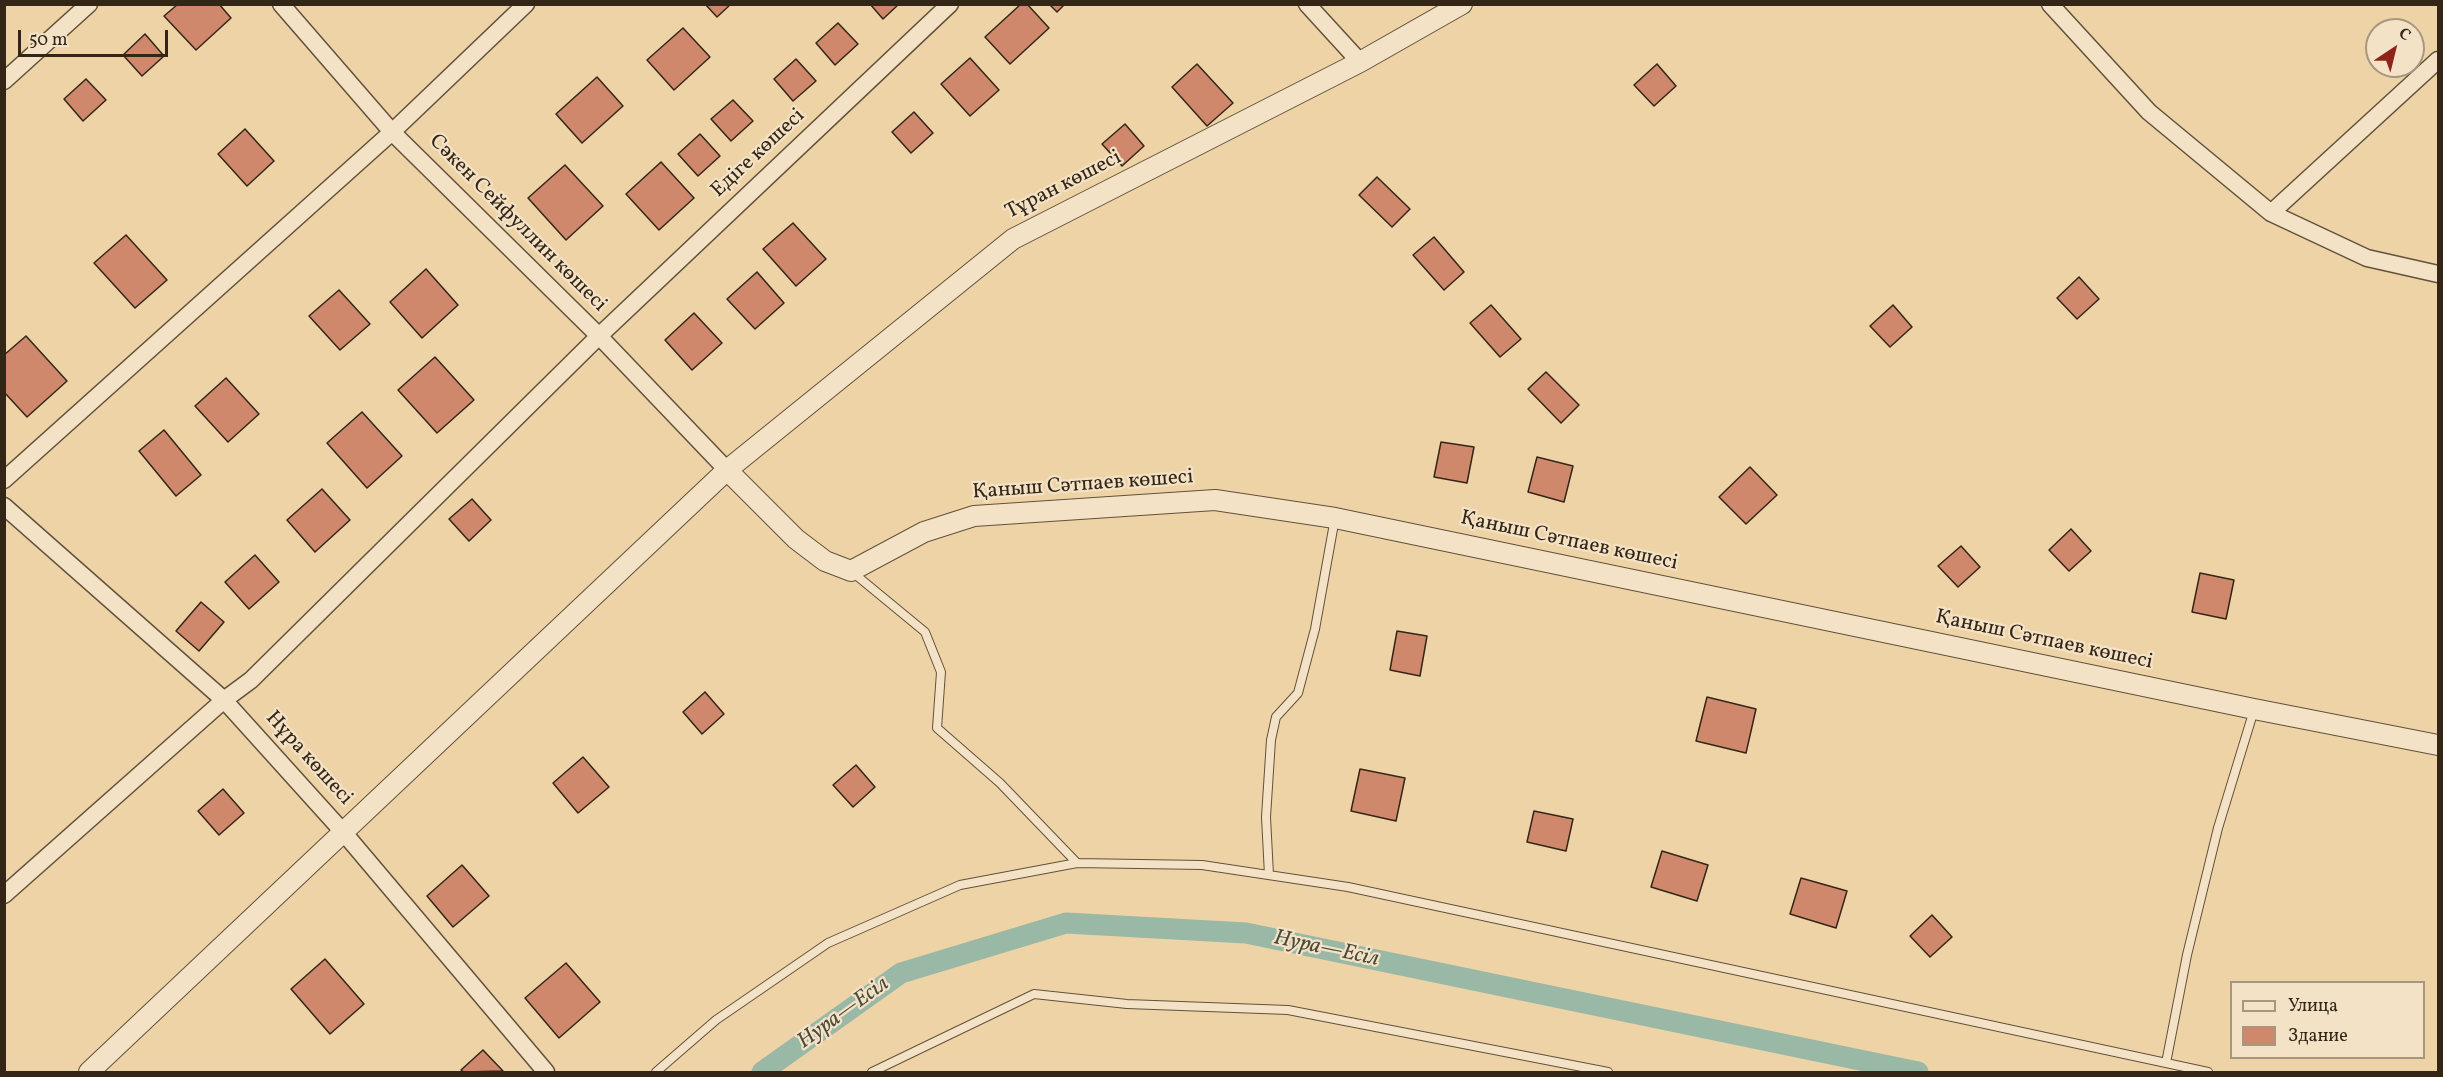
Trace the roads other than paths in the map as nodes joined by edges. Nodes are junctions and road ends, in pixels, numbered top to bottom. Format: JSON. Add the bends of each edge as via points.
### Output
{"nodes":[{"id":1,"x":89,"y":4,"type":"edge"},
{"id":2,"x":281,"y":4,"type":"edge"},
{"id":3,"x":526,"y":4,"type":"edge"},
{"id":4,"x":950,"y":4,"type":"edge"},
{"id":5,"x":1308,"y":4,"type":"edge"},
{"id":6,"x":1462,"y":4,"type":"edge"},
{"id":7,"x":2049,"y":4,"type":"edge"},
{"id":8,"x":2439,"y":60,"type":"edge"},
{"id":9,"x":1360,"y":62,"type":"junction"},
{"id":10,"x":4,"y":81,"type":"edge"},
{"id":11,"x":392,"y":132,"type":"junction"},
{"id":12,"x":2271,"y":213,"type":"junction"},
{"id":13,"x":2439,"y":274,"type":"edge"},
{"id":14,"x":599,"y":336,"type":"junction"},
{"id":15,"x":727,"y":470,"type":"junction"},
{"id":16,"x":4,"y":480,"type":"edge"},
{"id":17,"x":4,"y":506,"type":"edge"},
{"id":18,"x":1335,"y":518,"type":"junction"},
{"id":19,"x":851,"y":571,"type":"junction"},
{"id":20,"x":224,"y":700,"type":"junction"},
{"id":21,"x":2254,"y":709,"type":"junction"},
{"id":22,"x":2439,"y":745,"type":"edge"},
{"id":23,"x":344,"y":833,"type":"junction"},
{"id":24,"x":1077,"y":863,"type":"junction"},
{"id":25,"x":1269,"y":875,"type":"junction"},
{"id":26,"x":4,"y":894,"type":"edge"},
{"id":27,"x":2166,"y":1063,"type":"junction"},
{"id":28,"x":89,"y":1072,"type":"edge"},
{"id":29,"x":546,"y":1072,"type":"edge"},
{"id":30,"x":656,"y":1072,"type":"edge"},
{"id":31,"x":872,"y":1072,"type":"edge"},
{"id":32,"x":1608,"y":1072,"type":"edge"},
{"id":33,"x":2208,"y":1072,"type":"edge"}],
"edges":[{"from":1,"to":10,"type":"street"},
{"from":2,"to":11,"type":"street","name":"Сәкен Сейфуллин көшесі"},
{"from":3,"to":11,"type":"street"},
{"from":4,"to":14,"type":"street","name":"Едіге көшесі"},
{"from":5,"to":9,"type":"street"},
{"from":6,"to":9,"type":"street","name":"Тұран көшесі"},
{"from":7,"to":12,"type":"street","via":[[2149,112]]},
{"from":8,"to":12,"type":"street"},
{"from":9,"to":15,"type":"street","name":"Тұран көшесі","via":[[1013,239]]},
{"from":11,"to":14,"type":"street","name":"Сәкен Сейфуллин көшесі"},
{"from":11,"to":16,"type":"street"},
{"from":12,"to":13,"type":"street","via":[[2367,258]]},
{"from":14,"to":15,"type":"street","name":"Сәкен Сейфуллин көшесі"},
{"from":14,"to":20,"type":"street","name":"Едіге көшесі","via":[[250,680]]},
{"from":15,"to":19,"type":"street","via":[[796,539],[825,561]]},
{"from":15,"to":23,"type":"street","name":"Тұран көшесі"},
{"from":17,"to":20,"type":"street","name":"Нұра көшесі"},
{"from":18,"to":19,"type":"street","name":"Қаныш Сәтпаев көшесі","via":[[1215,500],[974,516],[924,532]]},
{"from":18,"to":21,"type":"street","name":"Қаныш Сәтпаев көшесі"},
{"from":18,"to":25,"type":"lane","via":[[1315,629],[1298,693],[1276,717],[1271,740],[1266,818]]},
{"from":19,"to":24,"type":"lane","via":[[925,632],[941,672],[937,728],[1000,783]]},
{"from":20,"to":23,"type":"street","name":"Нұра көшесі"},
{"from":20,"to":26,"type":"street","name":"Едіге көшесі"},
{"from":21,"to":22,"type":"street","name":"Қаныш Сәтпаев көшесі"},
{"from":21,"to":27,"type":"lane","via":[[2218,828]]},
{"from":23,"to":28,"type":"street","name":"Тұран көшесі"},
{"from":23,"to":29,"type":"street","name":"Нұра көшесі"},
{"from":24,"to":25,"type":"lane","via":[[1202,865]]},
{"from":24,"to":30,"type":"lane","via":[[960,885],[828,943],[716,1020]]},
{"from":25,"to":27,"type":"lane","via":[[1348,887]]},
{"from":27,"to":33,"type":"lane"},
{"from":31,"to":32,"type":"lane","via":[[1034,994],[1127,1004],[1288,1010]]}]}
